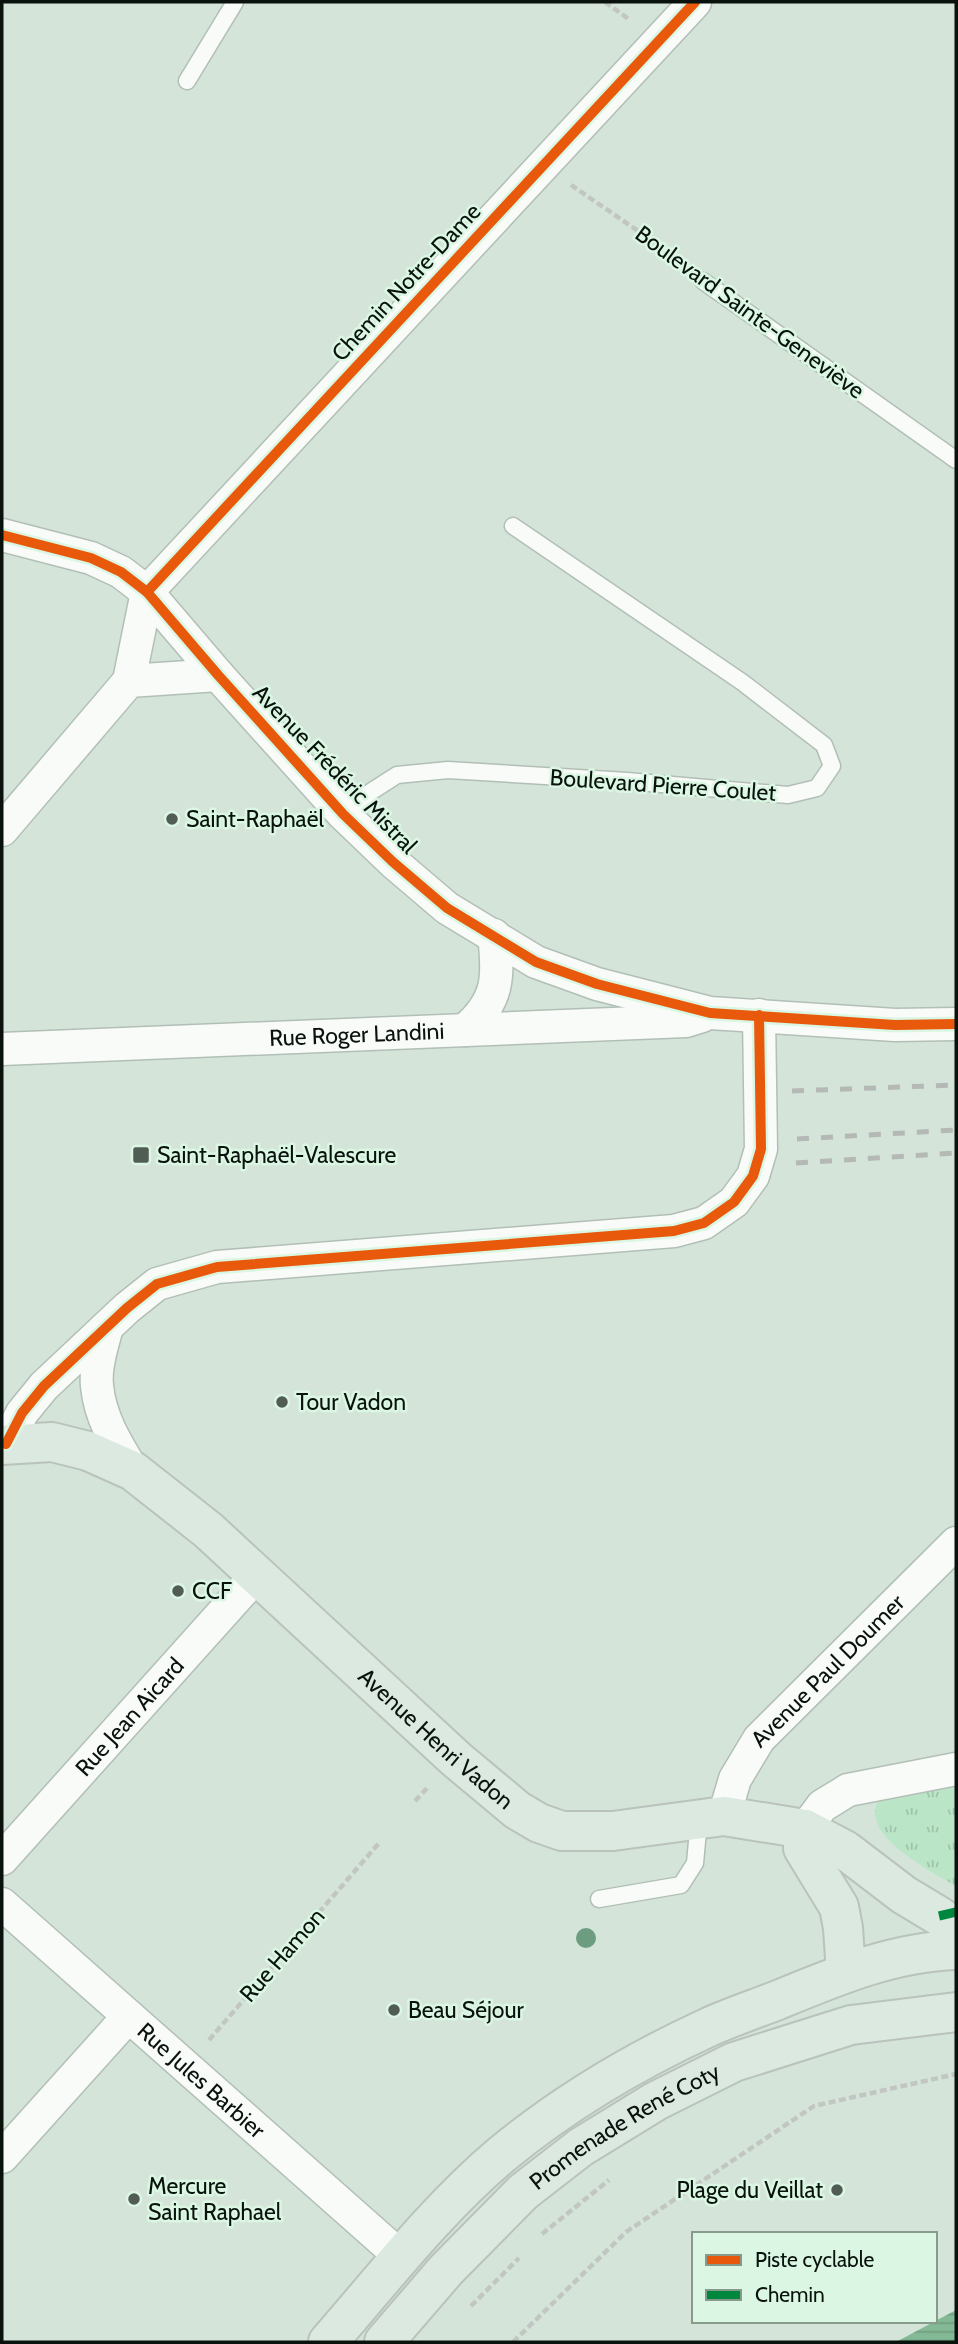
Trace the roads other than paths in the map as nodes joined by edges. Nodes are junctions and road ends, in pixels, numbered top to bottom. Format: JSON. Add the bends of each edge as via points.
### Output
{"nodes":[{"id":1,"x":235,"y":2,"type":"edge"},
{"id":2,"x":695,"y":2,"type":"edge"},
{"id":3,"x":187,"y":81,"type":"dead end"},
{"id":4,"x":703,"y":281,"type":"road end"},
{"id":5,"x":956,"y":460,"type":"edge"},
{"id":6,"x":513,"y":526,"type":"dead end"},
{"id":7,"x":2,"y":535,"type":"edge"},
{"id":8,"x":147,"y":592,"type":"junction"},
{"id":9,"x":218,"y":675,"type":"junction"},
{"id":10,"x":129,"y":681,"type":"junction"},
{"id":11,"x":343,"y":814,"type":"junction"},
{"id":12,"x":2,"y":830,"type":"edge"},
{"id":13,"x":495,"y":935,"type":"junction"},
{"id":14,"x":710,"y":1013,"type":"junction"},
{"id":15,"x":759,"y":1016,"type":"junction"},
{"id":16,"x":956,"y":1024,"type":"edge"},
{"id":17,"x":465,"y":1030,"type":"junction"},
{"id":18,"x":2,"y":1049,"type":"edge"},
{"id":19,"x":107,"y":1327,"type":"junction"},
{"id":20,"x":4,"y":1444,"type":"edge"},
{"id":21,"x":133,"y":1471,"type":"junction"},
{"id":22,"x":956,"y":1543,"type":"edge"},
{"id":23,"x":256,"y":1576,"type":"junction"},
{"id":24,"x":956,"y":1769,"type":"edge"},
{"id":25,"x":711,"y":1818,"type":"junction"},
{"id":26,"x":805,"y":1829,"type":"junction"},
{"id":27,"x":2,"y":1859,"type":"edge"},
{"id":28,"x":599,"y":1899,"type":"dead end"},
{"id":29,"x":2,"y":1904,"type":"edge"},
{"id":30,"x":948,"y":1923,"type":"edge"},
{"id":31,"x":956,"y":1950,"type":"edge"},
{"id":32,"x":846,"y":1973,"type":"junction"},
{"id":33,"x":941,"y":2013,"type":"edge"},
{"id":34,"x":128,"y":2017,"type":"junction"},
{"id":35,"x":2,"y":2157,"type":"edge"},
{"id":36,"x":401,"y":2257,"type":"junction"},
{"id":37,"x":328,"y":2342,"type":"edge"},
{"id":38,"x":384,"y":2342,"type":"edge"}],
"edges":[{"from":1,"to":3,"type":"lane"},
{"from":2,"to":8,"type":"street","name":"Chemin Notre-Dame"},
{"from":4,"to":5,"type":"lane","name":"Boulevard Sainte-Geneviève"},
{"from":6,"to":11,"type":"lane","name":"Boulevard Pierre Coulet","via":[[742,682],[824,746],[832,766],[817,788],[788,795],[448,770],[397,775]]},
{"from":7,"to":8,"type":"street","name":"Avenue Frédéric Mistral","via":[[90,558],[121,572]]},
{"from":8,"to":9,"type":"street","name":"Avenue Frédéric Mistral"},
{"from":8,"to":10,"type":"street"},
{"from":9,"to":10,"type":"street"},
{"from":9,"to":11,"type":"street","name":"Avenue Frédéric Mistral"},
{"from":10,"to":12,"type":"street"},
{"from":11,"to":13,"type":"street","name":"Avenue Frédéric Mistral","via":[[447,908]]},
{"from":13,"to":14,"type":"street","name":"Avenue Frédéric Mistral","via":[[536,962],[597,984]]},
{"from":13,"to":17,"type":"street","via":[[498,968],[492,995],[481,1016]]},
{"from":14,"to":15,"type":"street","name":"Avenue Frédéric Mistral"},
{"from":14,"to":17,"type":"street","name":"Rue Roger Landini","via":[[686,1021]]},
{"from":15,"to":16,"type":"street","name":"Avenue Frédéric Mistral"},
{"from":15,"to":19,"type":"street","via":[[761,1149],[753,1176],[734,1202],[704,1223],[674,1231],[217,1267],[157,1284]]},
{"from":17,"to":18,"type":"street","name":"Rue Roger Landini"},
{"from":19,"to":20,"type":"street","via":[[44,1386]]},
{"from":19,"to":21,"type":"street","via":[[96,1386],[109,1432]]},
{"from":20,"to":21,"type":"main road","name":"Avenue Henri Vadon","via":[[52,1442],[88,1451]]},
{"from":21,"to":23,"type":"main road","name":"Avenue Henri Vadon","via":[[208,1530]]},
{"from":22,"to":25,"type":"street","name":"Avenue Paul Doumer","via":[[759,1739]]},
{"from":23,"to":25,"type":"main road","name":"Avenue Henri Vadon","via":[[456,1759],[539,1823],[562,1831],[613,1831]]},
{"from":23,"to":27,"type":"street","name":"Rue Jean Aicard"},
{"from":24,"to":26,"type":"street","via":[[848,1790],[822,1806]]},
{"from":25,"to":26,"type":"main road","name":"Avenue Henri Vadon"},
{"from":25,"to":28,"type":"lane","via":[[695,1863],[681,1885]]},
{"from":26,"to":30,"type":"main road","name":"Avenue Henri Vadon","via":[[845,1850]]},
{"from":26,"to":32,"type":"main road","via":[[803,1848],[839,1906]]},
{"from":29,"to":34,"type":"street","name":"Rue Jules Barbier"},
{"from":31,"to":32,"type":"main road","name":"Promenade René Coty","via":[[908,1954]]},
{"from":32,"to":36,"type":"main road","name":"Promenade René Coty","via":[[711,2026],[636,2063],[570,2104],[501,2156]]},
{"from":33,"to":38,"type":"main road","name":"Promenade René Coty","via":[[851,2025],[779,2046],[734,2062],[656,2101],[581,2147],[523,2192]]},
{"from":34,"to":35,"type":"street"},
{"from":34,"to":36,"type":"street","name":"Rue Jules Barbier"},
{"from":36,"to":37,"type":"main road","name":"Promenade René Coty"}]}
